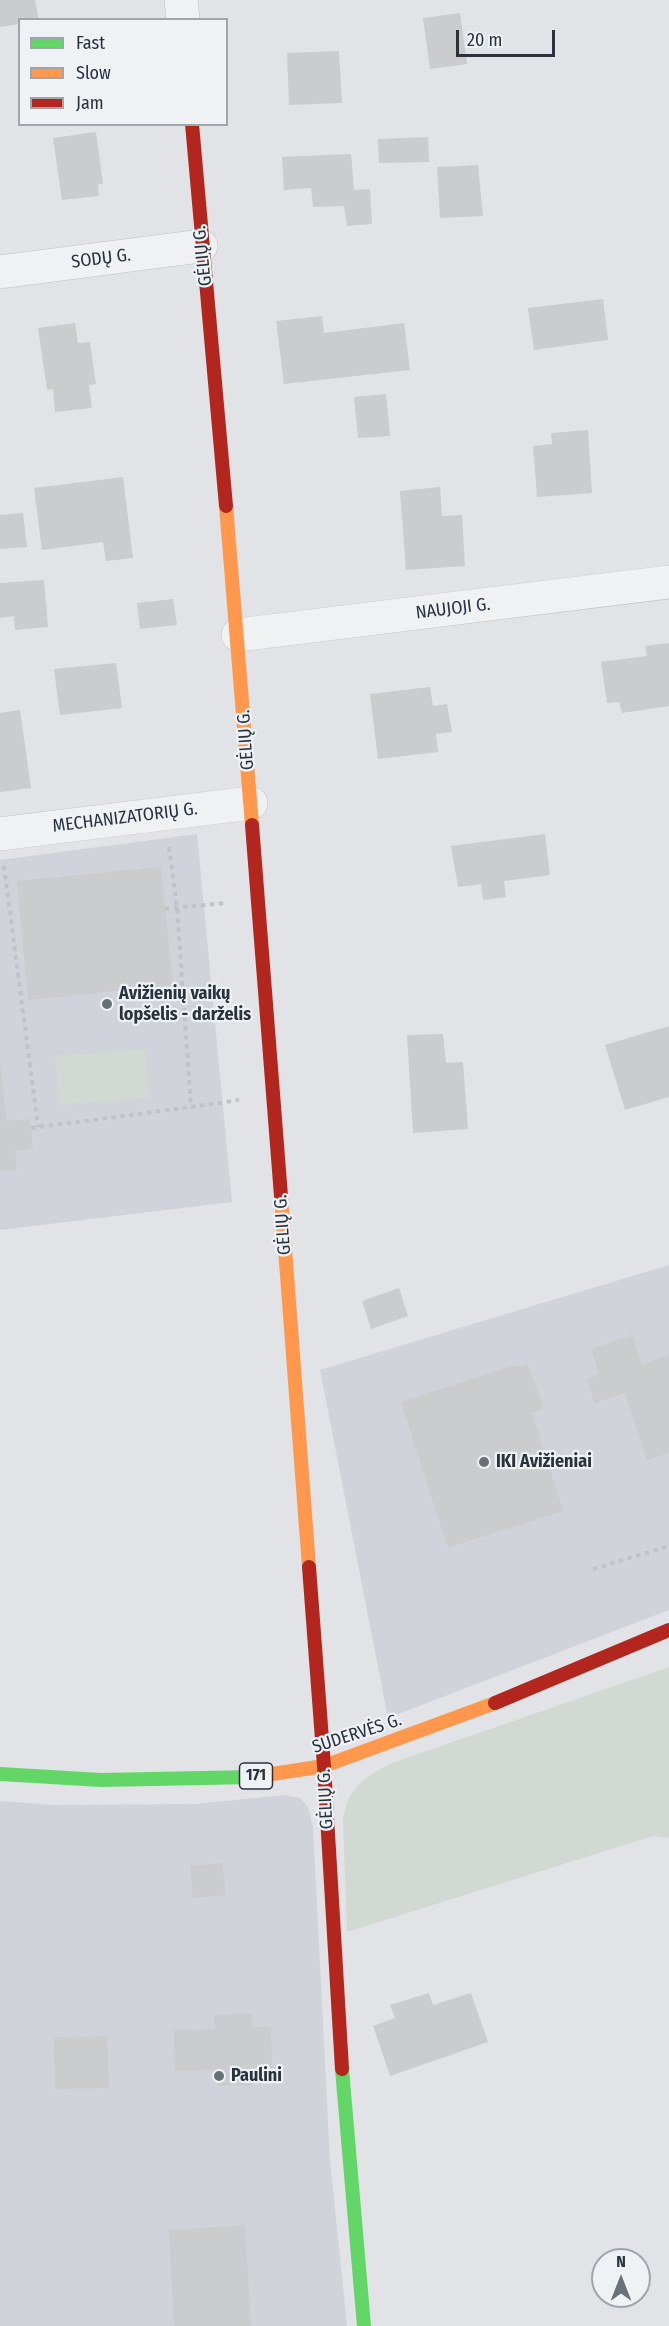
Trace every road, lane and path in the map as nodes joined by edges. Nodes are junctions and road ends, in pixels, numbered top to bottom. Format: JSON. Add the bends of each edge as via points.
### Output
{"nodes":[{"id":1,"x":182,"y":0,"type":"edge"},
{"id":2,"x":183,"y":18,"type":"edge"},
{"id":3,"x":192,"y":126,"type":"edge"},
{"id":4,"x":201,"y":246,"type":"junction"},
{"id":5,"x":0,"y":272,"type":"edge"},
{"id":6,"x":669,"y":582,"type":"edge"},
{"id":7,"x":238,"y":635,"type":"junction"},
{"id":8,"x":251,"y":803,"type":"junction"},
{"id":9,"x":168,"y":838,"type":"dead end"},
{"id":10,"x":2,"y":847,"type":"edge"},
{"id":11,"x":258,"y":898,"type":"junction"},
{"id":12,"x":177,"y":908,"type":"junction"},
{"id":13,"x":165,"y":909,"type":"dead end"},
{"id":14,"x":273,"y":1096,"type":"junction"},
{"id":15,"x":190,"y":1107,"type":"junction"},
{"id":16,"x":38,"y":1127,"type":"junction"},
{"id":17,"x":31,"y":1128,"type":"dead end"},
{"id":18,"x":669,"y":1546,"type":"edge"},
{"id":19,"x":593,"y":1569,"type":"dead end"},
{"id":20,"x":669,"y":1630,"type":"edge"},
{"id":21,"x":324,"y":1766,"type":"junction"},
{"id":22,"x":0,"y":1774,"type":"edge"},
{"id":23,"x":364,"y":2326,"type":"edge"}],
"edges":[{"from":1,"to":2,"type":"street"},
{"from":3,"to":4,"type":"street","name":"GĖLIŲ G."},
{"from":4,"to":5,"type":"street","name":"SODŲ G."},
{"from":4,"to":7,"type":"street","name":"GĖLIŲ G."},
{"from":6,"to":7,"type":"street","name":"NAUJOJI G."},
{"from":7,"to":8,"type":"street","name":"GĖLIŲ G."},
{"from":8,"to":10,"type":"street","name":"MECHANIZATORIŲ G."},
{"from":8,"to":11,"type":"street","name":"GĖLIŲ G."},
{"from":9,"to":12,"type":"path"},
{"from":10,"to":16,"type":"path"},
{"from":11,"to":12,"type":"path"},
{"from":11,"to":14,"type":"street","name":"GĖLIŲ G."},
{"from":12,"to":13,"type":"path"},
{"from":12,"to":15,"type":"path"},
{"from":14,"to":15,"type":"path"},
{"from":14,"to":21,"type":"street","name":"GĖLIŲ G."},
{"from":15,"to":16,"type":"path"},
{"from":16,"to":17,"type":"path"},
{"from":18,"to":19,"type":"path"},
{"from":20,"to":21,"type":"street","name":"SUDERVĖS G.","number":"171","via":[[474,1712]]},
{"from":21,"to":22,"type":"street","name":"SUDERVĖS G.","number":"171","via":[[247,1778],[101,1780]]},
{"from":21,"to":23,"type":"street","name":"GĖLIŲ G.","via":[[345,2120]]}]}
